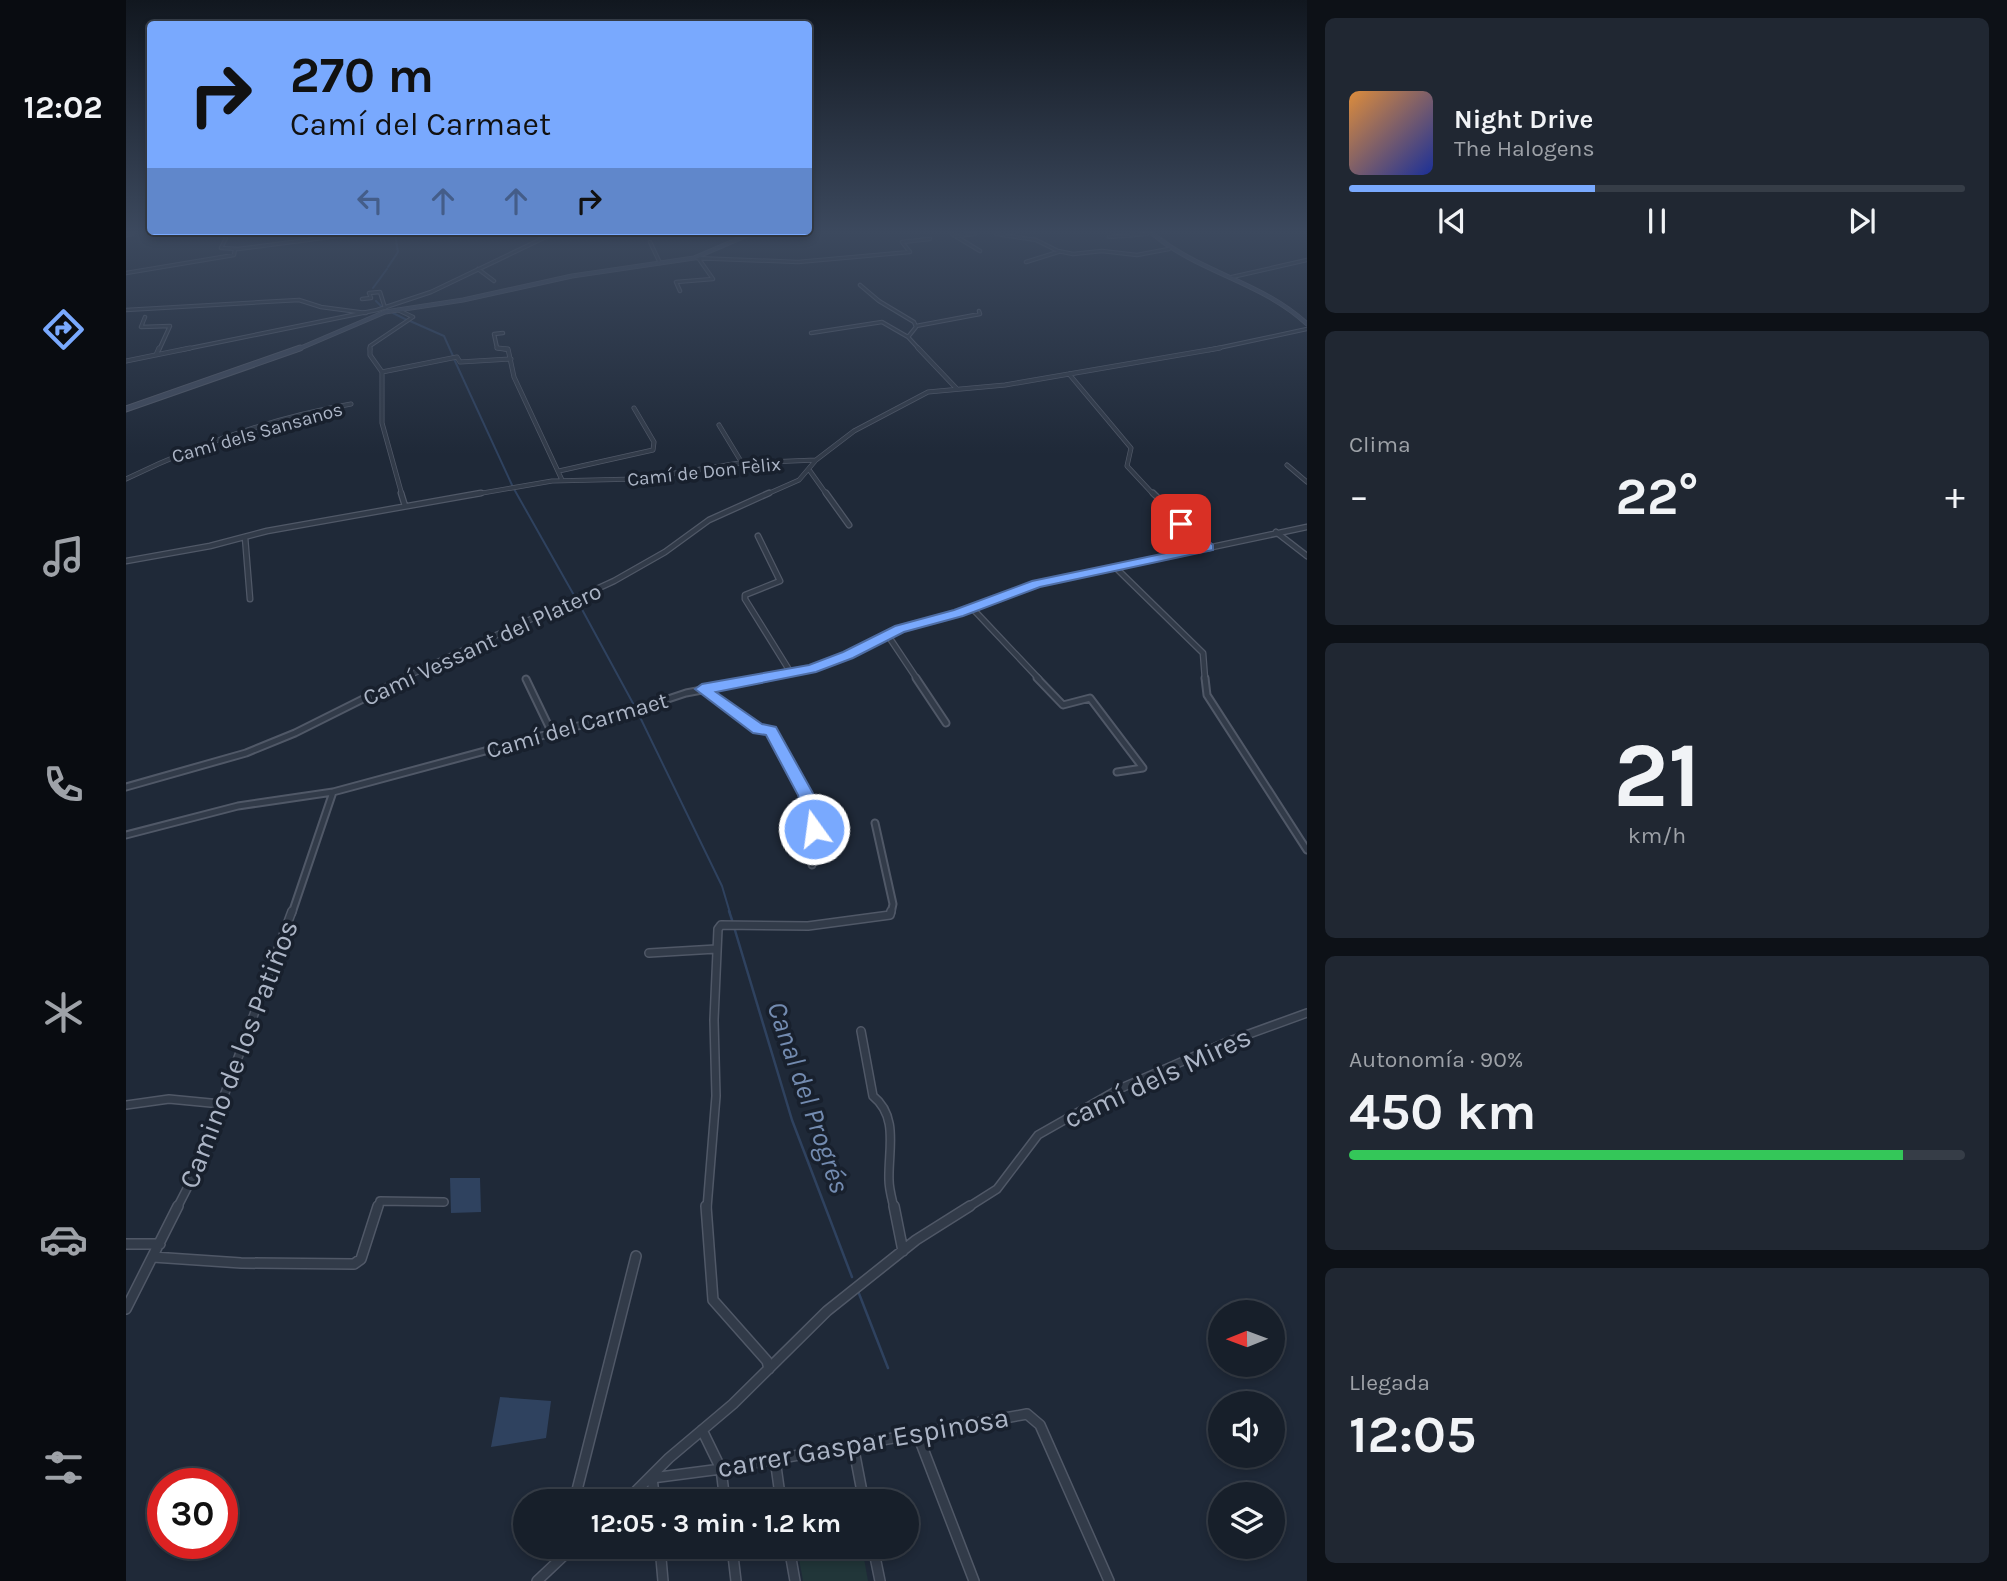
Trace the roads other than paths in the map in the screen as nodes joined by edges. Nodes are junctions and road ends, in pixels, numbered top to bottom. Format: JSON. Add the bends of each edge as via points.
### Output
{"nodes":[{"id":1,"x":164,"y":308,"type":"edge"},
{"id":2,"x":327,"y":308,"type":"edge"},
{"id":3,"x":383,"y":308,"type":"edge"},
{"id":4,"x":393,"y":308,"type":"edge"},
{"id":5,"x":396,"y":308,"type":"edge"},
{"id":6,"x":891,"y":308,"type":"edge"},
{"id":7,"x":1287,"y":308,"type":"edge"},
{"id":8,"x":126,"y":310,"type":"edge"},
{"id":9,"x":979,"y":311,"type":"dead end"},
{"id":10,"x":366,"y":313,"type":"junction"},
{"id":11,"x":145,"y":317,"type":"dead end"},
{"id":12,"x":916,"y":326,"type":"junction"},
{"id":13,"x":1307,"y":327,"type":"edge"},
{"id":14,"x":503,"y":333,"type":"dead end"},
{"id":15,"x":811,"y":333,"type":"dead end"},
{"id":16,"x":908,"y":337,"type":"junction"},
{"id":17,"x":156,"y":355,"type":"junction"},
{"id":18,"x":512,"y":359,"type":"junction"},
{"id":19,"x":126,"y":361,"type":"edge"},
{"id":20,"x":382,"y":372,"type":"junction"},
{"id":21,"x":1068,"y":374,"type":"junction"},
{"id":22,"x":956,"y":388,"type":"junction"},
{"id":23,"x":351,"y":404,"type":"dead end"},
{"id":24,"x":634,"y":408,"type":"dead end"},
{"id":25,"x":126,"y":409,"type":"edge"},
{"id":26,"x":719,"y":425,"type":"dead end"},
{"id":27,"x":816,"y":460,"type":"junction"},
{"id":28,"x":742,"y":463,"type":"junction"},
{"id":29,"x":1287,"y":465,"type":"dead end"},
{"id":30,"x":559,"y":471,"type":"junction"},
{"id":31,"x":810,"y":471,"type":"junction"},
{"id":32,"x":126,"y":479,"type":"edge"},
{"id":33,"x":562,"y":480,"type":"junction"},
{"id":34,"x":1307,"y":482,"type":"edge"},
{"id":35,"x":405,"y":506,"type":"junction"},
{"id":36,"x":849,"y":525,"type":"dead end"},
{"id":37,"x":1307,"y":527,"type":"edge"},
{"id":38,"x":1276,"y":532,"type":"junction"},
{"id":39,"x":758,"y":536,"type":"dead end"},
{"id":40,"x":245,"y":537,"type":"junction"},
{"id":41,"x":1209,"y":548,"type":"junction"},
{"id":42,"x":1307,"y":556,"type":"edge"},
{"id":43,"x":126,"y":561,"type":"edge"},
{"id":44,"x":1116,"y":568,"type":"junction"},
{"id":45,"x":250,"y":599,"type":"dead end"},
{"id":46,"x":972,"y":608,"type":"junction"},
{"id":47,"x":887,"y":634,"type":"junction"},
{"id":48,"x":791,"y":673,"type":"junction"},
{"id":49,"x":526,"y":679,"type":"dead end"},
{"id":50,"x":702,"y":689,"type":"junction"},
{"id":51,"x":946,"y":723,"type":"dead end"},
{"id":52,"x":552,"y":733,"type":"junction"},
{"id":53,"x":1117,"y":772,"type":"dead end"},
{"id":54,"x":126,"y":788,"type":"edge"},
{"id":55,"x":332,"y":792,"type":"junction"},
{"id":56,"x":875,"y":823,"type":"dead end"},
{"id":57,"x":126,"y":835,"type":"edge"},
{"id":58,"x":1307,"y":850,"type":"edge"},
{"id":59,"x":812,"y":864,"type":"dead end"},
{"id":60,"x":716,"y":949,"type":"junction"},
{"id":61,"x":649,"y":953,"type":"dead end"},
{"id":62,"x":1307,"y":1013,"type":"edge"},
{"id":63,"x":861,"y":1031,"type":"dead end"},
{"id":64,"x":221,"y":1104,"type":"junction"},
{"id":65,"x":126,"y":1105,"type":"edge"},
{"id":66,"x":444,"y":1202,"type":"dead end"},
{"id":67,"x":126,"y":1244,"type":"edge"},
{"id":68,"x":160,"y":1244,"type":"junction"},
{"id":69,"x":903,"y":1251,"type":"junction"},
{"id":70,"x":636,"y":1256,"type":"dead end"},
{"id":71,"x":153,"y":1257,"type":"junction"},
{"id":72,"x":126,"y":1309,"type":"edge"},
{"id":73,"x":769,"y":1369,"type":"junction"},
{"id":74,"x":1032,"y":1416,"type":"joint"},
{"id":75,"x":702,"y":1430,"type":"junction"},
{"id":76,"x":916,"y":1433,"type":"junction"},
{"id":77,"x":853,"y":1445,"type":"junction"},
{"id":78,"x":775,"y":1459,"type":"junction"},
{"id":79,"x":721,"y":1469,"type":"junction"},
{"id":80,"x":652,"y":1479,"type":"junction"},
{"id":81,"x":578,"y":1489,"type":"edge"},
{"id":82,"x":640,"y":1489,"type":"edge"},
{"id":83,"x":653,"y":1489,"type":"edge"},
{"id":84,"x":723,"y":1489,"type":"edge"},
{"id":85,"x":780,"y":1489,"type":"edge"},
{"id":86,"x":861,"y":1489,"type":"edge"},
{"id":87,"x":556,"y":1559,"type":"edge"},
{"id":88,"x":661,"y":1559,"type":"edge"},
{"id":89,"x":734,"y":1559,"type":"edge"},
{"id":90,"x":791,"y":1559,"type":"edge"},
{"id":91,"x":875,"y":1559,"type":"edge"},
{"id":92,"x":537,"y":1581,"type":"edge"},
{"id":93,"x":663,"y":1581,"type":"edge"},
{"id":94,"x":737,"y":1581,"type":"edge"},
{"id":95,"x":794,"y":1581,"type":"edge"},
{"id":96,"x":880,"y":1581,"type":"edge"},
{"id":97,"x":974,"y":1581,"type":"edge"},
{"id":98,"x":1109,"y":1581,"type":"edge"}],
"edges":[{"from":1,"to":8,"type":"street"},
{"from":2,"to":10,"type":"street"},
{"from":3,"to":10,"type":"street"},
{"from":4,"to":25,"type":"main road","via":[[277,358]]},
{"from":5,"to":20,"type":"street","via":[[413,317],[370,346],[370,355]]},
{"from":6,"to":12,"type":"street"},
{"from":7,"to":13,"type":"main road"},
{"from":9,"to":12,"type":"street"},
{"from":10,"to":17,"type":"street"},
{"from":11,"to":17,"type":"street","via":[[141,327],[170,326]]},
{"from":12,"to":16,"type":"street"},
{"from":13,"to":21,"type":"street","via":[[1266,341]]},
{"from":14,"to":18,"type":"street","via":[[494,334],[497,348],[508,349]]},
{"from":15,"to":16,"type":"street","via":[[882,322]]},
{"from":16,"to":22,"type":"street"},
{"from":17,"to":19,"type":"street"},
{"from":18,"to":20,"type":"street","via":[[460,362],[457,357]]},
{"from":18,"to":30,"type":"street","via":[[514,377]]},
{"from":20,"to":35,"type":"street","via":[[377,394],[385,448]]},
{"from":21,"to":22,"type":"street"},
{"from":21,"to":41,"type":"street","via":[[1131,448],[1127,466]]},
{"from":22,"to":27,"type":"street","via":[[928,392],[904,403],[854,431]]},
{"from":23,"to":32,"type":"street","name":"Camí dels Sansanos","via":[[310,412],[176,454]]},
{"from":24,"to":30,"type":"street","via":[[654,442],[653,450]]},
{"from":26,"to":28,"type":"street"},
{"from":27,"to":28,"type":"street","name":"Camí de Don Fèlix"},
{"from":27,"to":31,"type":"street"},
{"from":28,"to":33,"type":"street","name":"Camí de Don Fèlix","via":[[636,479]]},
{"from":29,"to":34,"type":"street"},
{"from":30,"to":33,"type":"street"},
{"from":31,"to":36,"type":"street"},
{"from":31,"to":54,"type":"street","name":"Camí Vessant del Platero","via":[[709,520],[665,552],[578,599],[430,665],[295,733],[246,753]]},
{"from":33,"to":35,"type":"street","name":"Camí de Don Fèlix"},
{"from":35,"to":40,"type":"street","name":"Camí de Don Fèlix"},
{"from":37,"to":38,"type":"street","name":"Camí del Carmaet"},
{"from":38,"to":41,"type":"street","name":"Camí del Carmaet"},
{"from":38,"to":42,"type":"street"},
{"from":39,"to":48,"type":"street","via":[[780,581],[752,591],[745,599]]},
{"from":40,"to":43,"type":"street","name":"Camí de Don Fèlix"},
{"from":40,"to":45,"type":"street"},
{"from":41,"to":44,"type":"street","name":"Camí del Carmaet"},
{"from":44,"to":46,"type":"street","name":"Camí del Carmaet","via":[[1037,584]]},
{"from":44,"to":58,"type":"street","via":[[1203,653],[1207,662],[1202,680],[1208,695]]},
{"from":46,"to":47,"type":"street","name":"Camí del Carmaet"},
{"from":46,"to":53,"type":"street","via":[[1063,705],[1090,698],[1143,768]]},
{"from":47,"to":48,"type":"street","name":"Camí del Carmaet","via":[[848,655]]},
{"from":47,"to":51,"type":"street"},
{"from":48,"to":50,"type":"street","name":"Camí del Carmaet"},
{"from":49,"to":52,"type":"street"},
{"from":50,"to":52,"type":"street","name":"Camí del Carmaet"},
{"from":50,"to":59,"type":"street","via":[[759,729],[771,731],[811,811],[817,846]]},
{"from":52,"to":55,"type":"street","name":"Camí del Carmaet"},
{"from":55,"to":57,"type":"street","name":"Camí del Carmaet","via":[[224,809]]},
{"from":55,"to":64,"type":"street","name":"Camino de los Patiños"},
{"from":56,"to":60,"type":"street","via":[[893,904],[890,915],[808,926],[721,925]]},
{"from":60,"to":61,"type":"street"},
{"from":60,"to":73,"type":"street","via":[[716,1096],[706,1199],[712,1294]]},
{"from":62,"to":69,"type":"street","name":"camí dels Mires","via":[[1215,1047],[1065,1118],[1038,1135],[997,1189]]},
{"from":63,"to":69,"type":"street","via":[[873,1096],[884,1105],[890,1121],[889,1183]]},
{"from":64,"to":65,"type":"street","via":[[169,1099]]},
{"from":64,"to":68,"type":"street","name":"Camino de los Patiños","via":[[197,1169]]},
{"from":66,"to":71,"type":"street","via":[[380,1202],[361,1259],[354,1264]]},
{"from":67,"to":68,"type":"street"},
{"from":68,"to":71,"type":"street","name":"Camino de los Patiños"},
{"from":69,"to":73,"type":"street","name":"camí dels Mires","via":[[827,1311]]},
{"from":70,"to":81,"type":"street"},
{"from":71,"to":72,"type":"street","name":"Camino de los Patiños"},
{"from":73,"to":75,"type":"street","name":"camí dels Mires"},
{"from":74,"to":76,"type":"street","name":"carrer Gaspar Espinosa","via":[[1022,1413]]},
{"from":74,"to":98,"type":"street"},
{"from":75,"to":79,"type":"street"},
{"from":75,"to":80,"type":"street","name":"camí dels Mires"},
{"from":76,"to":77,"type":"street","name":"carrer Gaspar Espinosa"},
{"from":76,"to":97,"type":"street"},
{"from":77,"to":78,"type":"street","name":"carrer Gaspar Espinosa"},
{"from":77,"to":86,"type":"street"},
{"from":78,"to":79,"type":"street","name":"carrer Gaspar Espinosa"},
{"from":78,"to":85,"type":"street"},
{"from":79,"to":80,"type":"street","name":"carrer Gaspar Espinosa"},
{"from":79,"to":84,"type":"street"},
{"from":80,"to":82,"type":"street","name":"camí dels Mires"},
{"from":80,"to":83,"type":"street"},
{"from":87,"to":92,"type":"street"},
{"from":88,"to":93,"type":"street"},
{"from":89,"to":94,"type":"street"},
{"from":90,"to":95,"type":"street"},
{"from":91,"to":96,"type":"street"}]}
